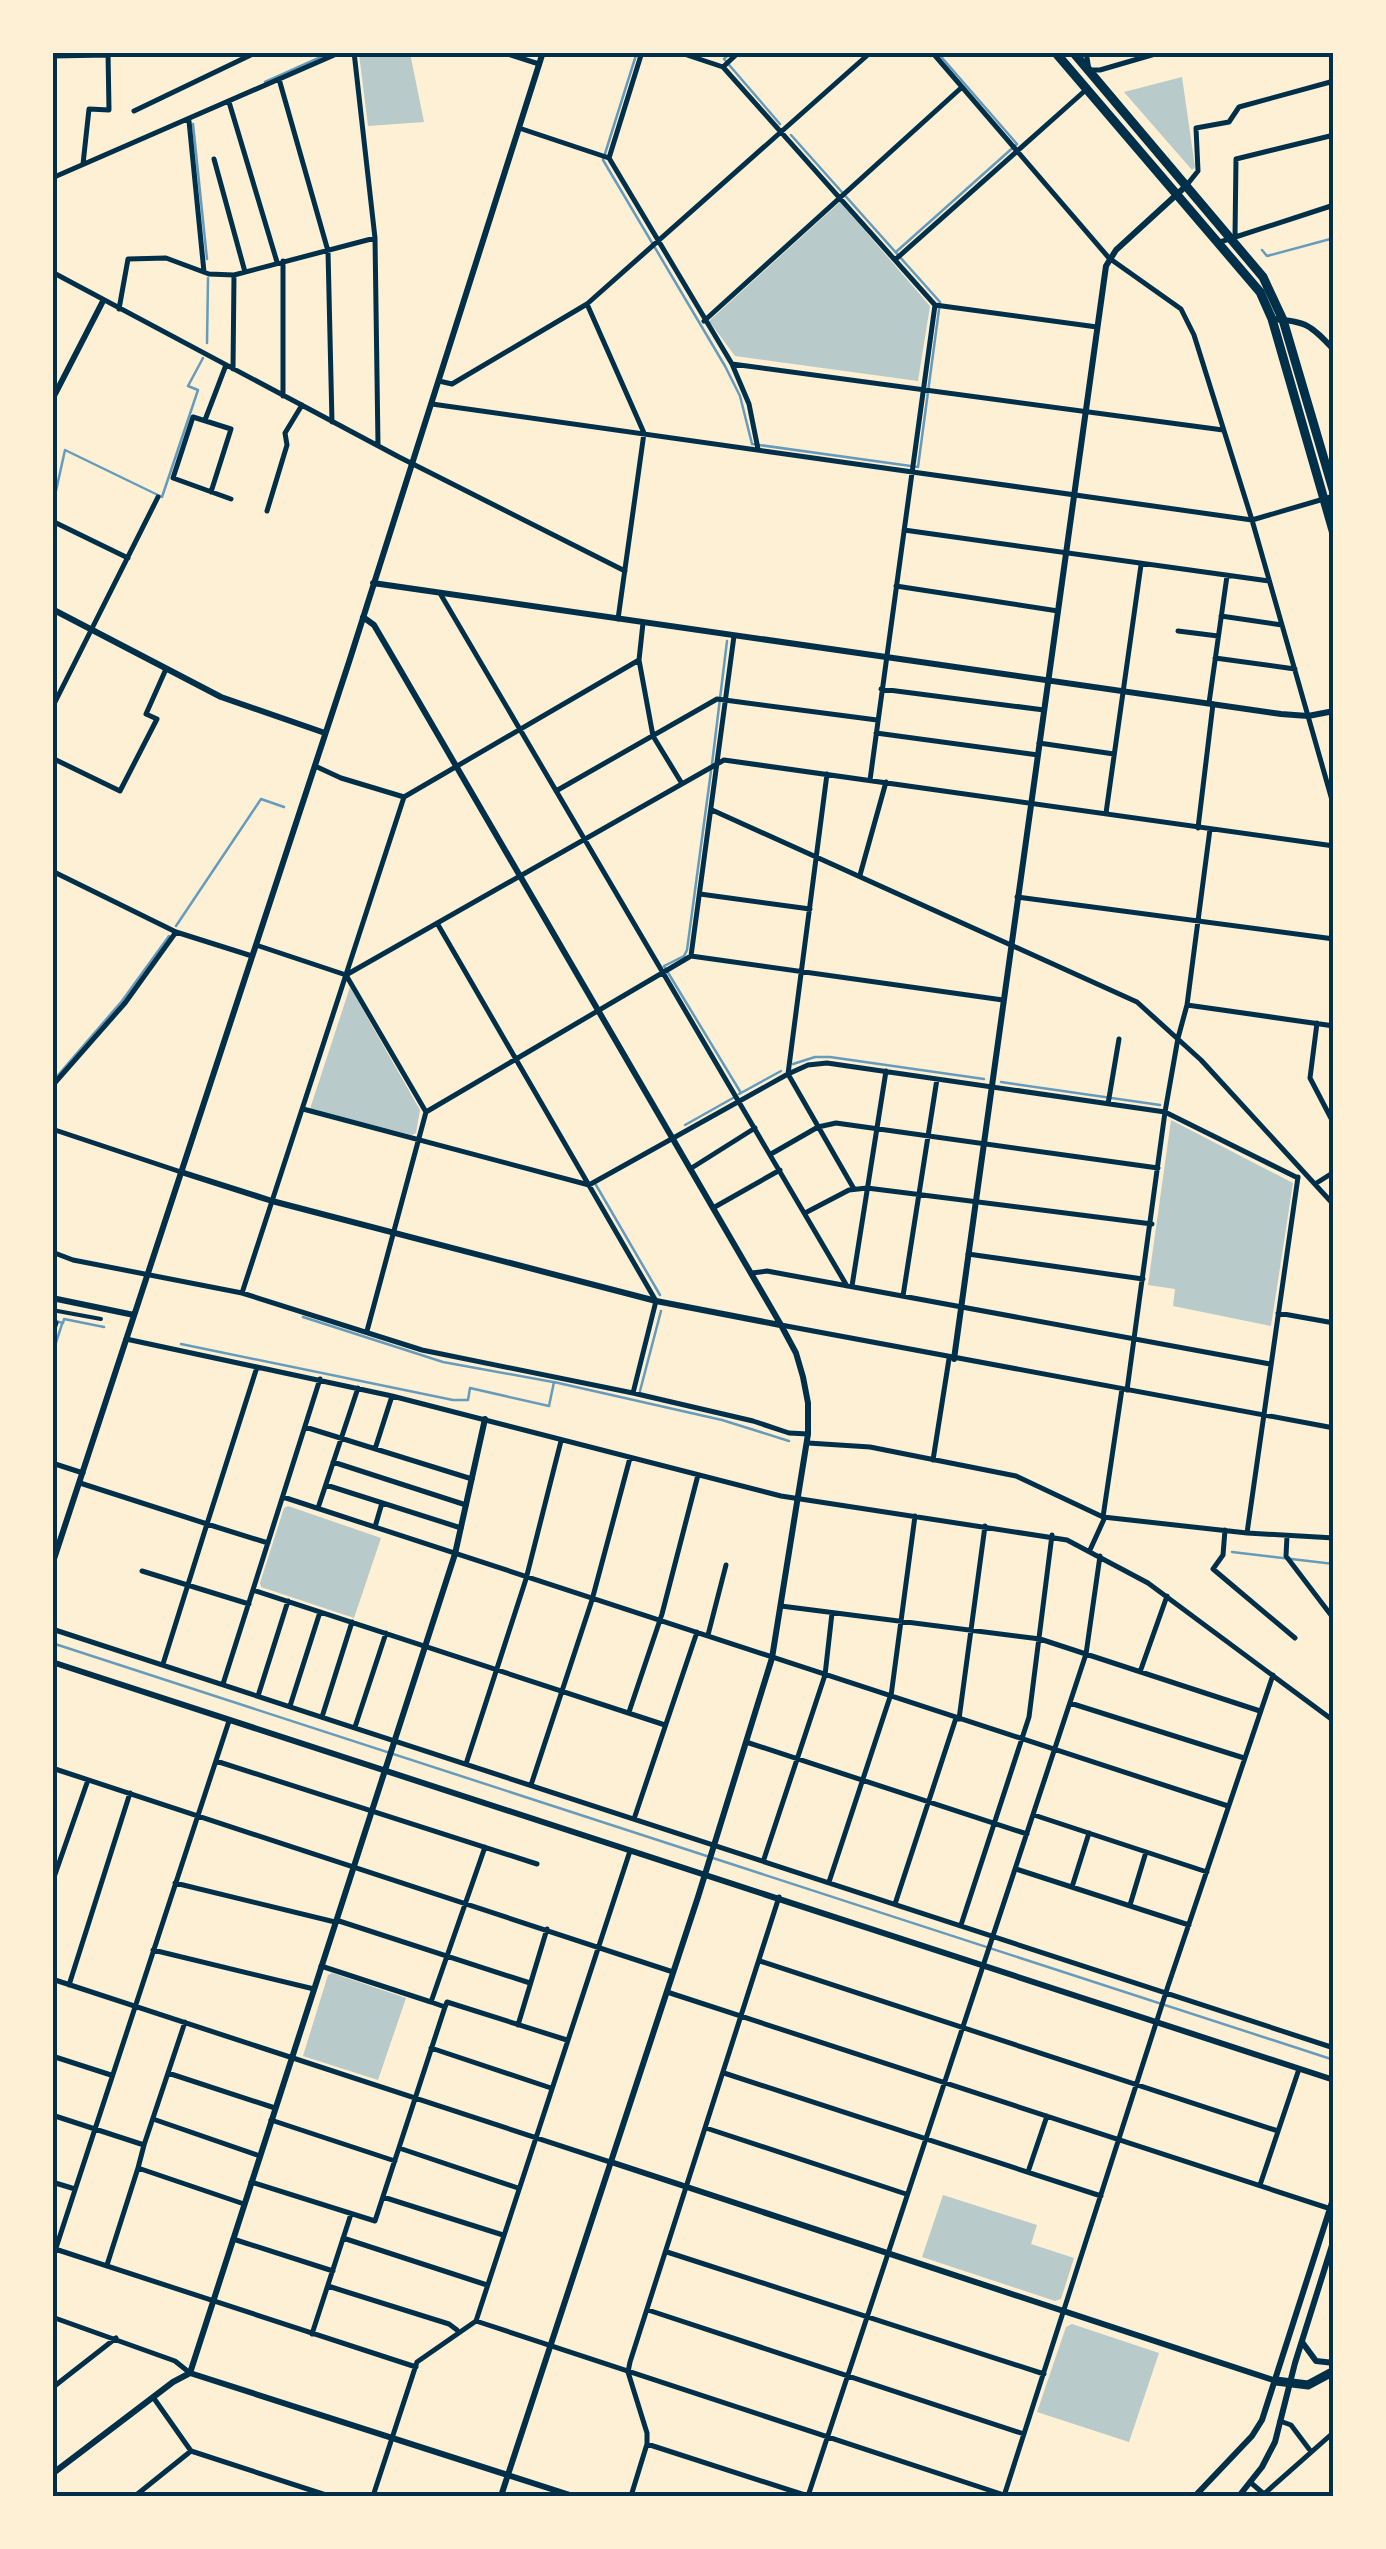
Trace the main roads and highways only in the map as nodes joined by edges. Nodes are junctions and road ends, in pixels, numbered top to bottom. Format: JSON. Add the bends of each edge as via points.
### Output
{"nodes":[{"id":1,"x":1055,"y":52,"type":"edge"},
{"id":2,"x":1073,"y":52,"type":"edge"},
{"id":3,"x":1228,"y":238,"type":"junction"},
{"id":4,"x":1330,"y":496,"type":"edge"},
{"id":5,"x":1334,"y":534,"type":"edge"},
{"id":6,"x":1333,"y":2372,"type":"edge"},
{"id":7,"x":1276,"y":2381,"type":"road end"}],
"edges":[{"from":1,"to":3,"type":"main road","via":[[1178,194]]},
{"from":2,"to":3,"type":"main road"},
{"from":3,"to":4,"type":"main road","via":[[1277,319]]},
{"from":4,"to":5,"type":"main road"},
{"from":6,"to":7,"type":"main road","via":[[1308,2385]]}]}
